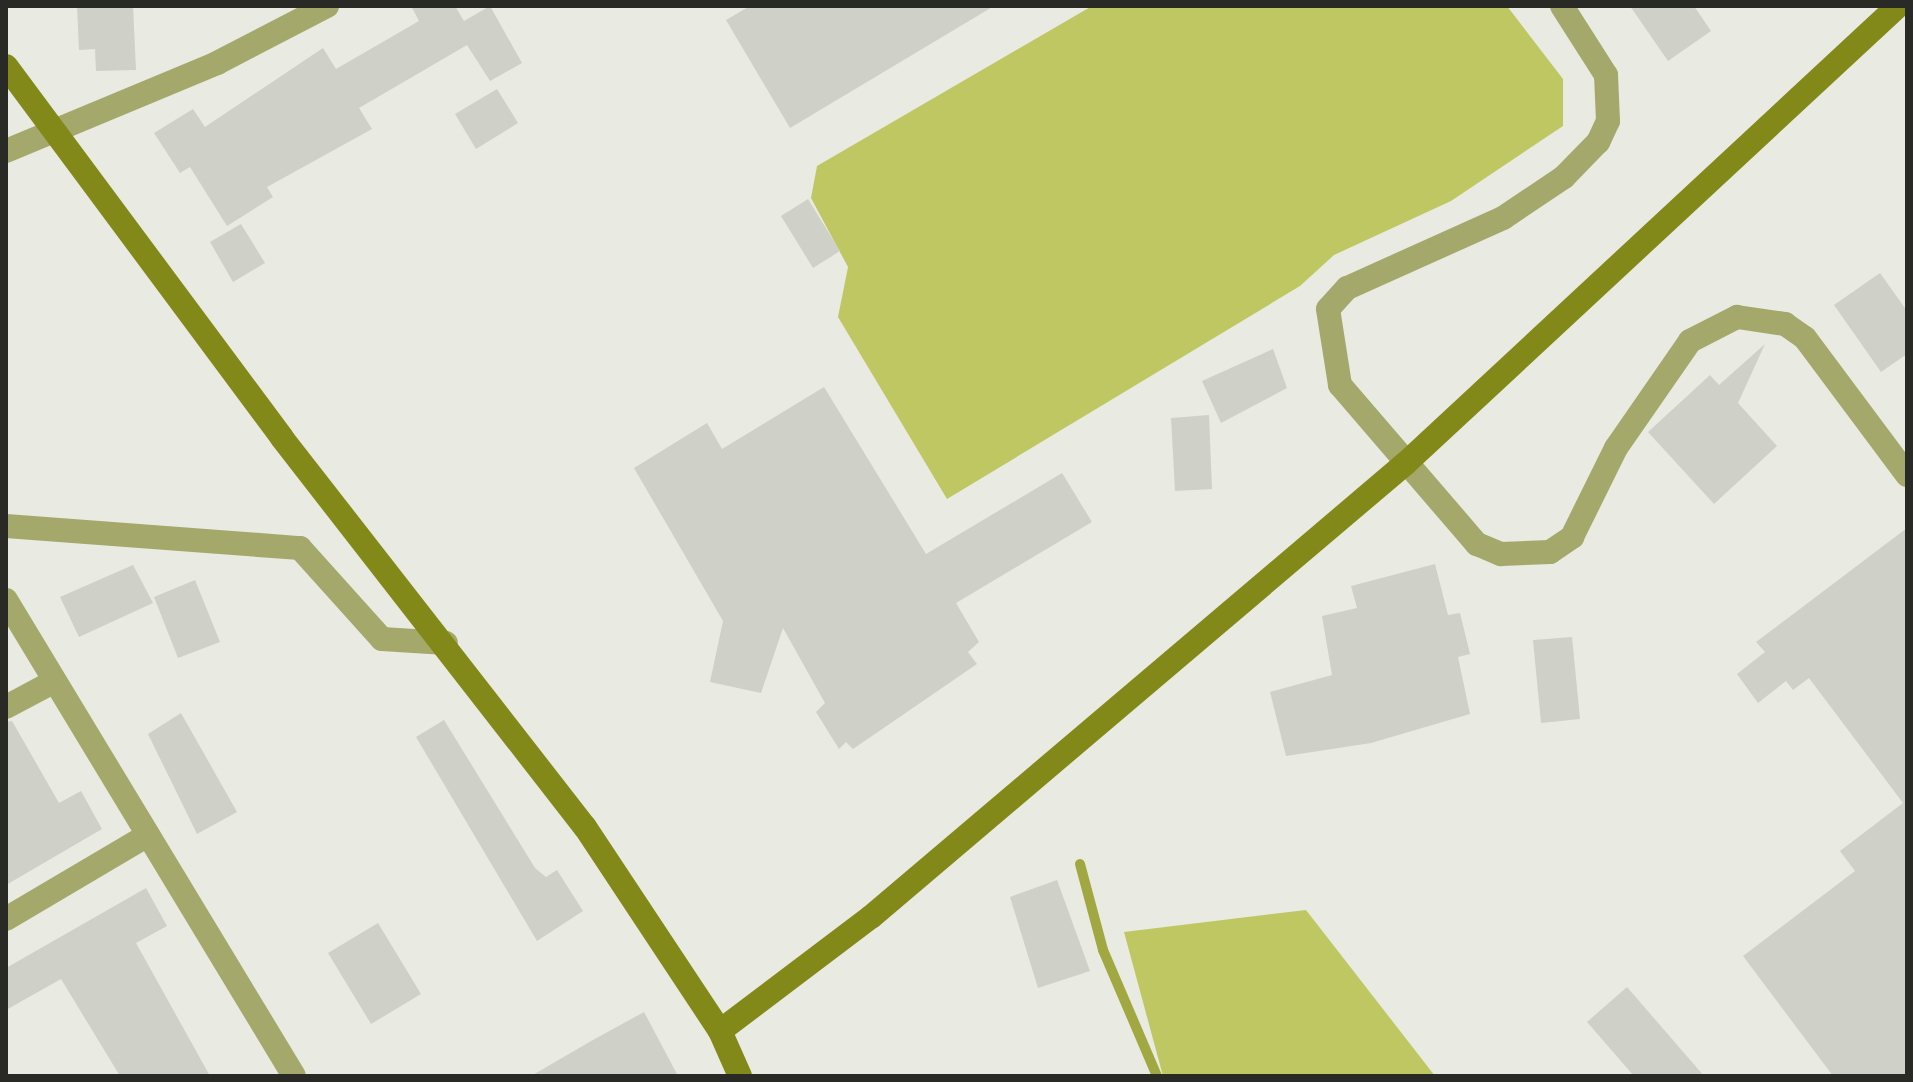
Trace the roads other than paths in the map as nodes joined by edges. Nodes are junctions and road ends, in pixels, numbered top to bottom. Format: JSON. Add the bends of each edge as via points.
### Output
{"nodes":[{"id":1,"x":327,"y":6,"type":"edge"},
{"id":2,"x":1562,"y":6,"type":"edge"},
{"id":3,"x":1898,"y":6,"type":"edge"},
{"id":4,"x":6,"y":66,"type":"edge"},
{"id":5,"x":53,"y":130,"type":"junction"},
{"id":6,"x":6,"y":151,"type":"edge"},
{"id":7,"x":1406,"y":463,"type":"junction"},
{"id":8,"x":1907,"y":475,"type":"edge"},
{"id":9,"x":6,"y":526,"type":"edge"},
{"id":10,"x":6,"y":600,"type":"edge"},
{"id":11,"x":446,"y":643,"type":"junction"},
{"id":12,"x":55,"y":681,"type":"junction"},
{"id":13,"x":6,"y":707,"type":"edge"},
{"id":14,"x":148,"y":835,"type":"junction"},
{"id":15,"x":6,"y":919,"type":"edge"},
{"id":16,"x":720,"y":1031,"type":"junction"},
{"id":17,"x":294,"y":1076,"type":"edge"},
{"id":18,"x":740,"y":1076,"type":"edge"}],
"edges":[{"from":1,"to":5,"type":"street","via":[[217,63]]},
{"from":2,"to":7,"type":"street","via":[[1606,75],[1608,121],[1598,142],[1564,177],[1503,218],[1347,288],[1328,309],[1340,385]]},
{"from":3,"to":7,"type":"street"},
{"from":4,"to":5,"type":"street"},
{"from":5,"to":6,"type":"street"},
{"from":5,"to":11,"type":"street"},
{"from":7,"to":8,"type":"street","via":[[1477,544],[1501,554],[1550,552],[1587,516],[1616,448],[1690,341],[1714,324],[1762,317],[1805,338]]},
{"from":7,"to":16,"type":"street","via":[[871,917]]},
{"from":9,"to":11,"type":"street","via":[[300,548],[382,639]]},
{"from":10,"to":12,"type":"street"},
{"from":11,"to":16,"type":"street","via":[[585,827]]},
{"from":12,"to":13,"type":"street"},
{"from":12,"to":14,"type":"street"},
{"from":14,"to":15,"type":"street"},
{"from":14,"to":17,"type":"street"},
{"from":16,"to":18,"type":"street"}]}
